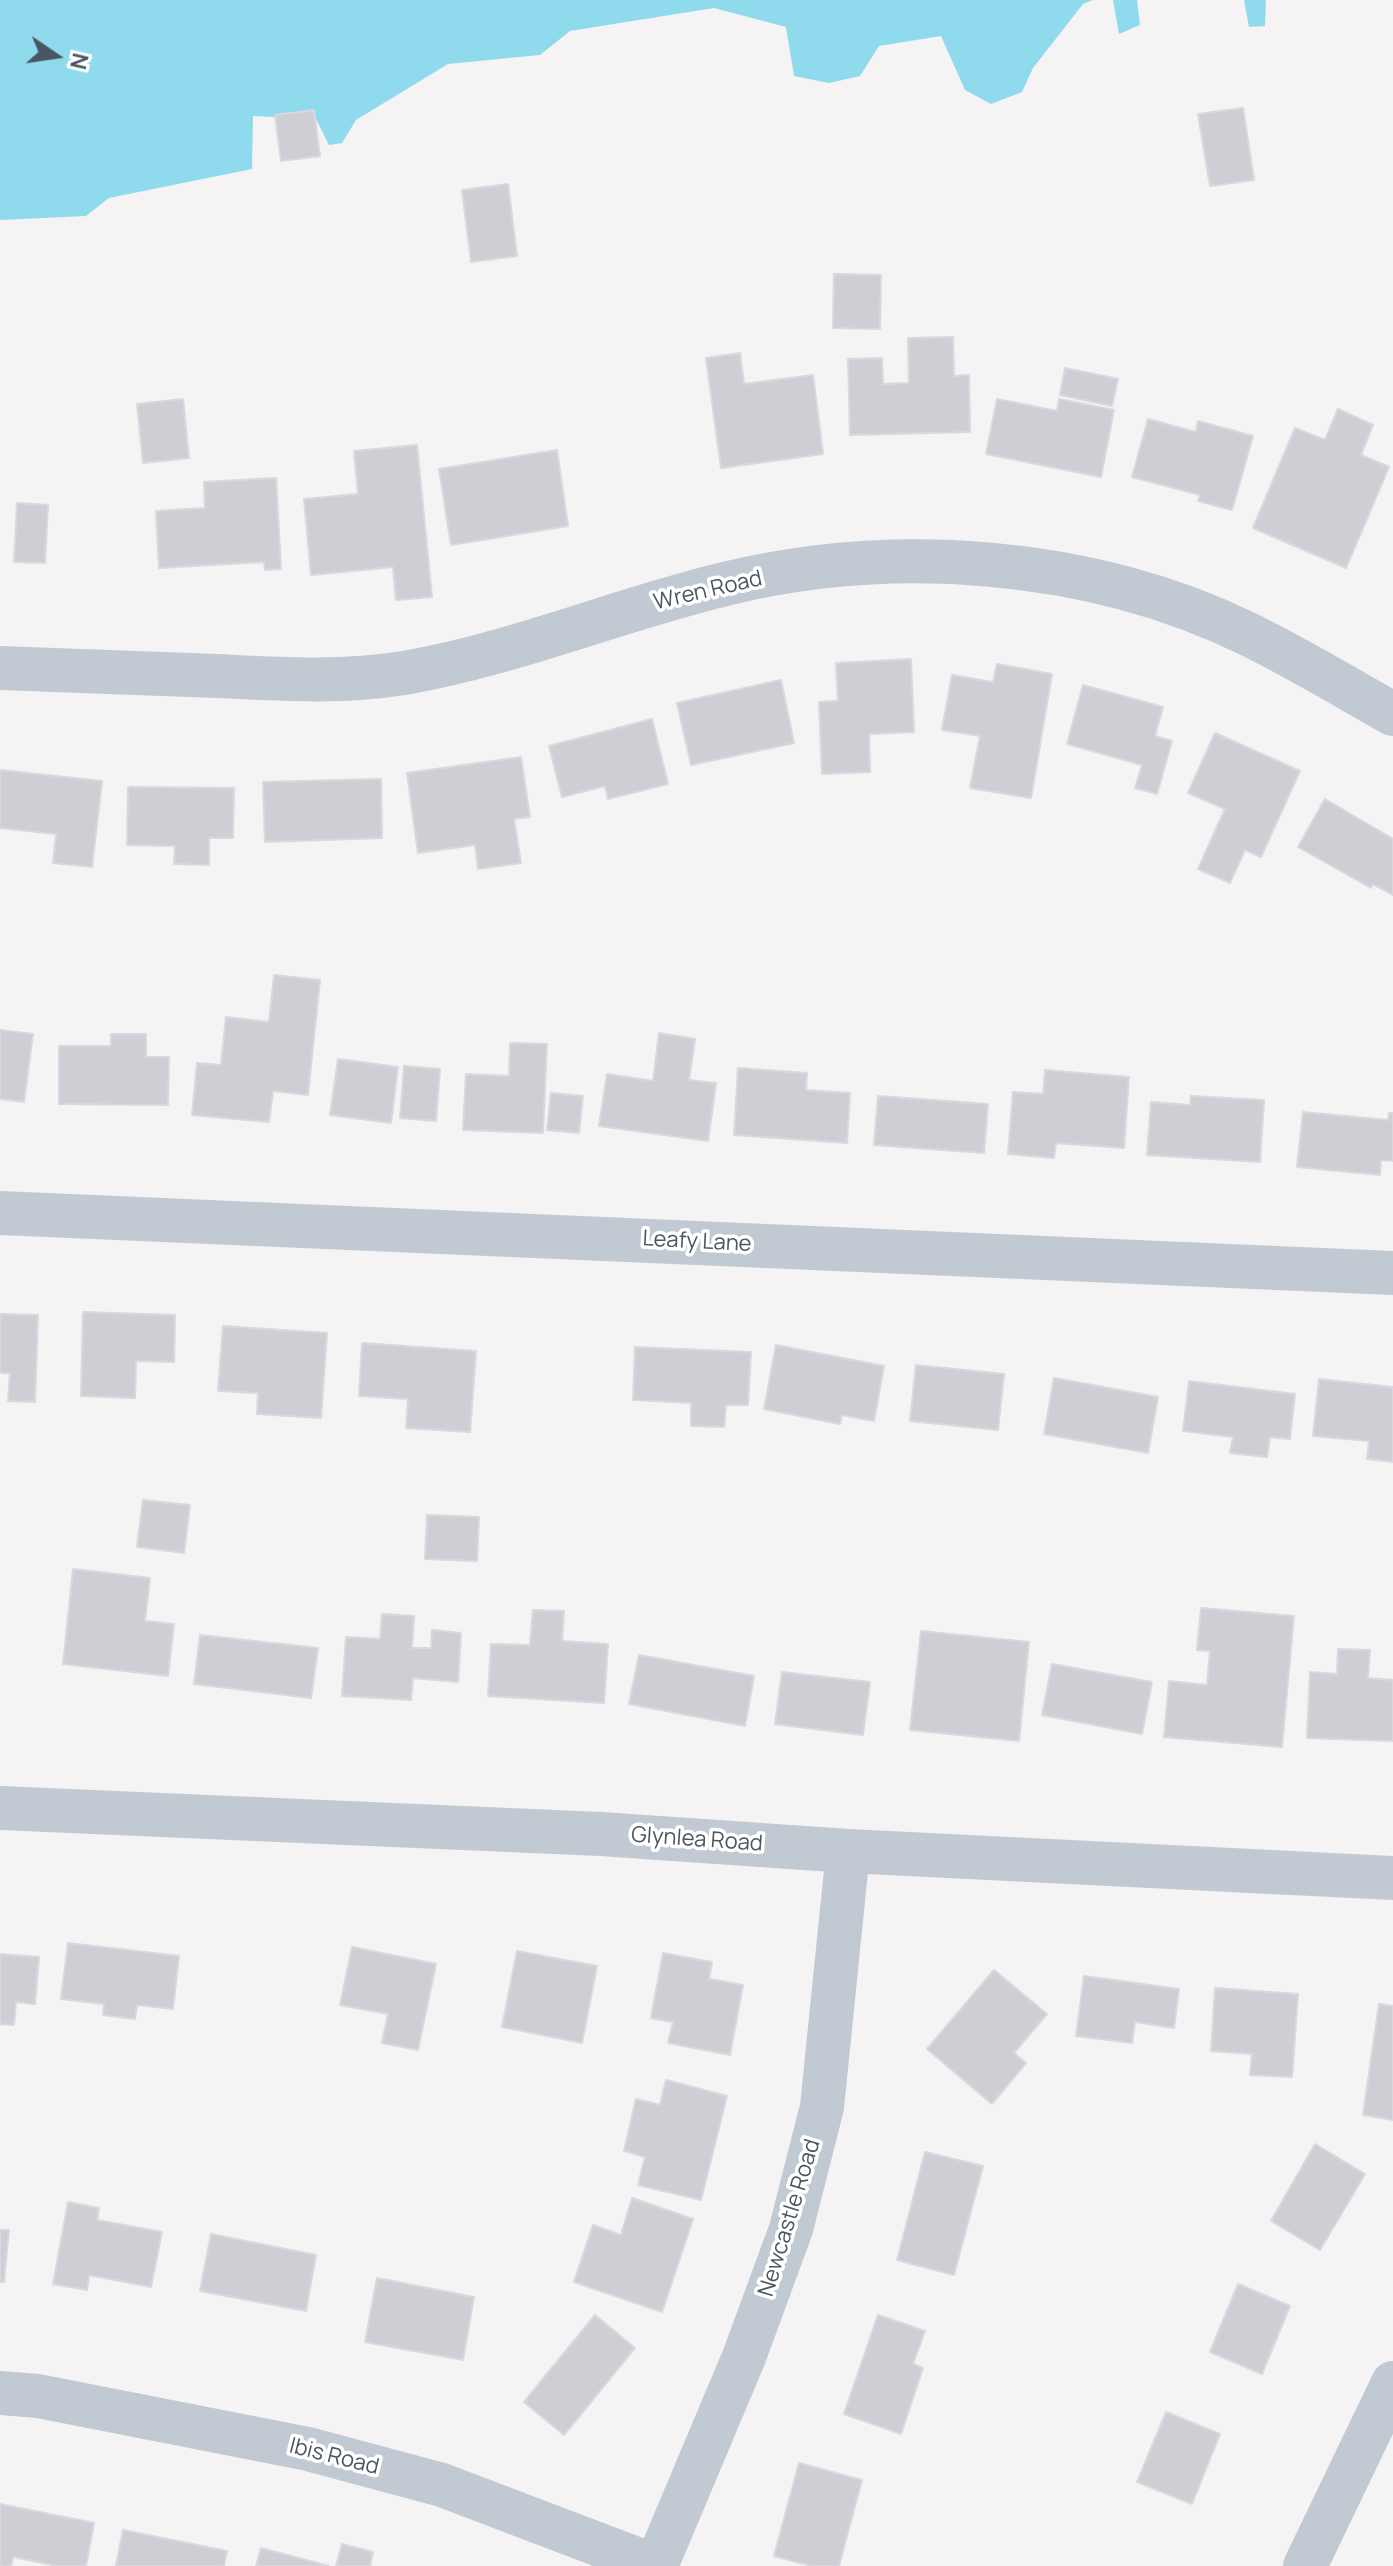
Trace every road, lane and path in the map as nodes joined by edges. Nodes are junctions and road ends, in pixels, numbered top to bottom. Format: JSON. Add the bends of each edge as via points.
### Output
{"nodes":[{"id":1,"x":0,"y":668,"type":"edge"},
{"id":2,"x":1393,"y":714,"type":"edge"},
{"id":3,"x":0,"y":1213,"type":"edge"},
{"id":4,"x":1393,"y":1273,"type":"edge"},
{"id":5,"x":0,"y":1808,"type":"edge"},
{"id":6,"x":848,"y":1851,"type":"junction"},
{"id":7,"x":1393,"y":1878,"type":"edge"},
{"id":8,"x":1393,"y":2383,"type":"edge"},
{"id":9,"x":0,"y":2393,"type":"edge"},
{"id":10,"x":656,"y":2566,"type":"edge"},
{"id":11,"x":1305,"y":2566,"type":"edge"}],
"edges":[{"from":1,"to":2,"type":"street","name":"Wren Road","via":[[329,681],[402,673],[474,659],[727,583],[812,569],[962,561],[1124,588],[1244,632]]},
{"from":3,"to":4,"type":"street","name":"Leafy Lane"},
{"from":5,"to":6,"type":"street","name":"Glynlea Road","via":[[601,1834]]},
{"from":6,"to":7,"type":"street","name":"Glynlea Road"},
{"from":6,"to":10,"type":"street","name":"Newcastle Road","via":[[822,2107],[791,2229]]},
{"from":8,"to":11,"type":"street"},
{"from":9,"to":10,"type":"street","name":"Ibis Road","via":[[308,2449],[442,2485]]}]}
